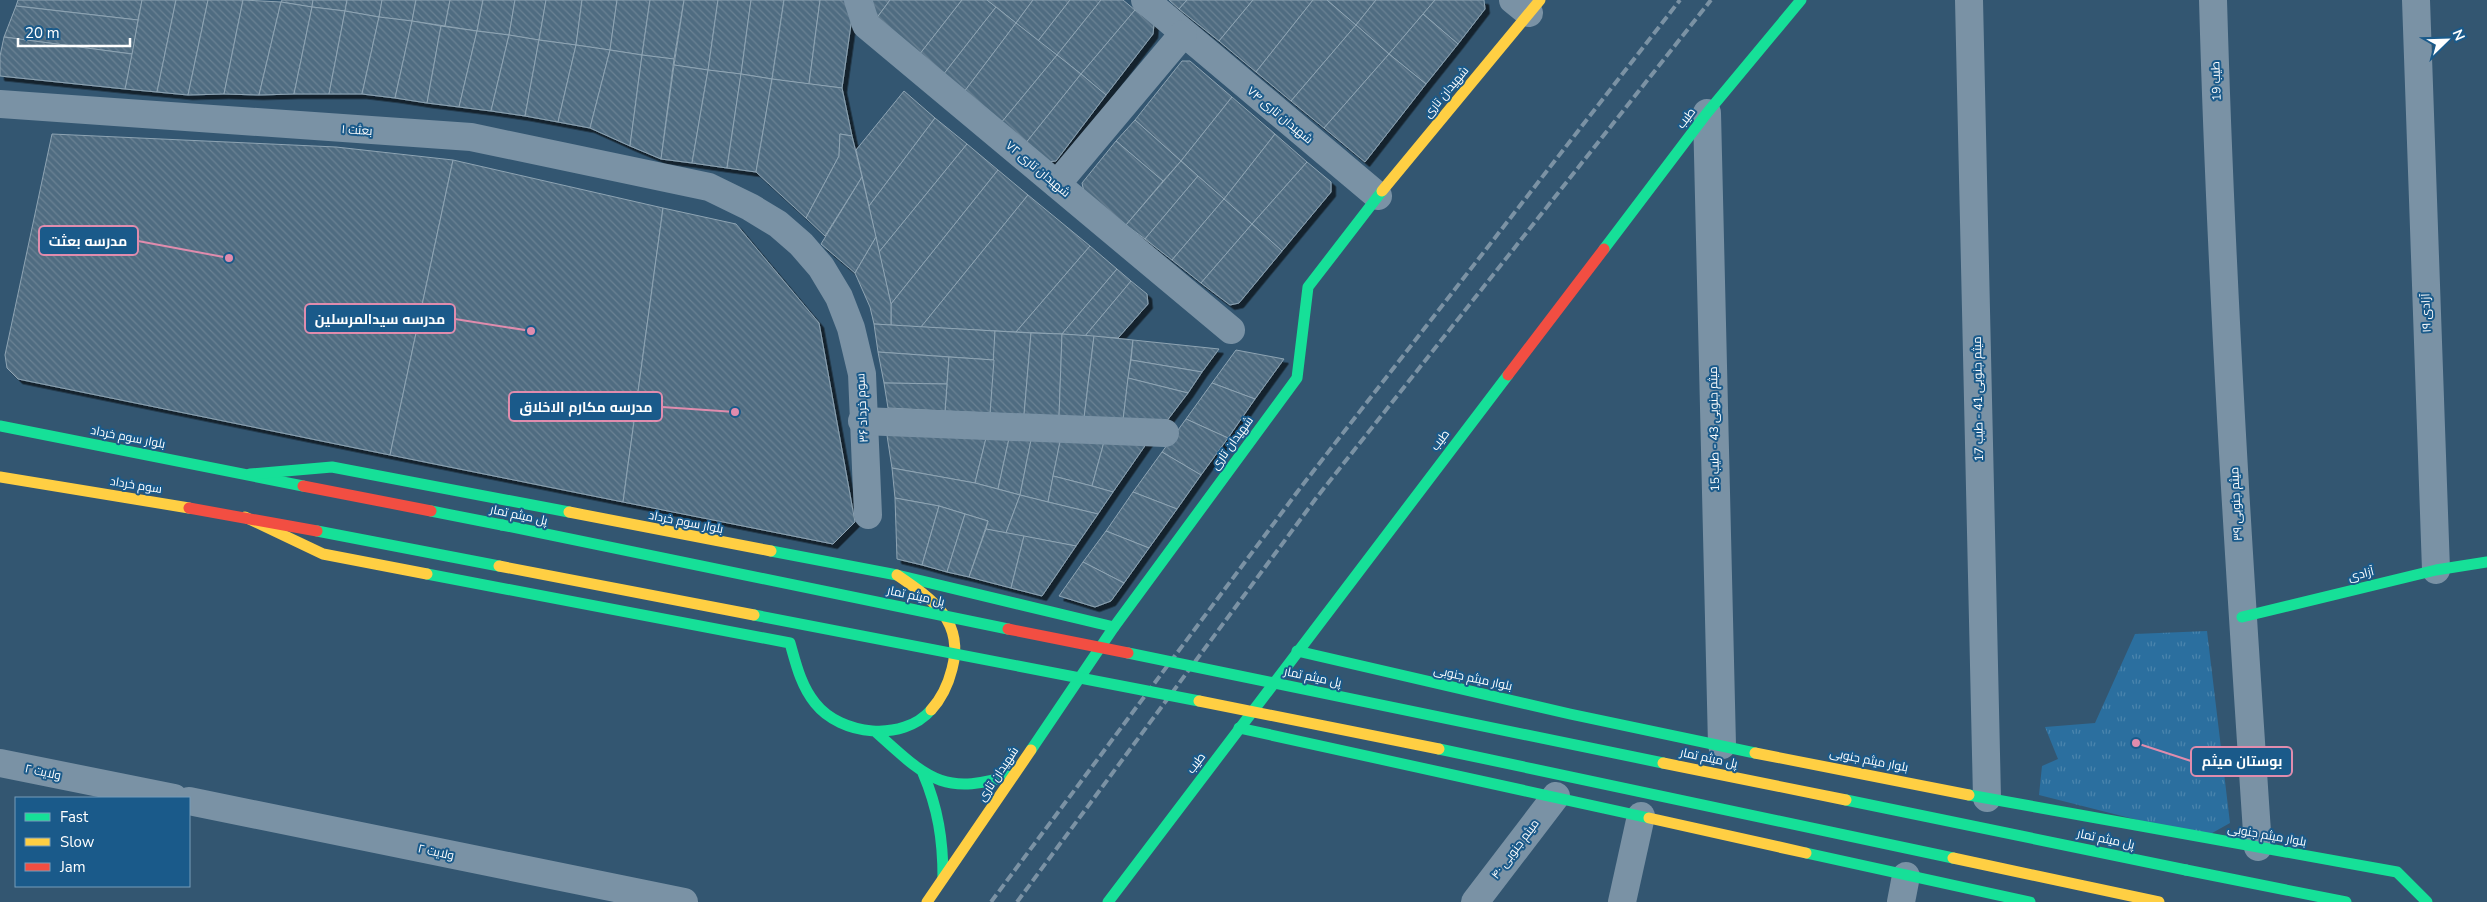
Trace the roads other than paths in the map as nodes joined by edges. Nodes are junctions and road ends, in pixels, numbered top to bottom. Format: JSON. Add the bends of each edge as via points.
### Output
{"nodes":[{"id":1,"x":858,"y":0,"type":"edge"},
{"id":2,"x":1145,"y":0,"type":"edge"},
{"id":3,"x":1801,"y":0,"type":"edge"},
{"id":4,"x":1969,"y":0,"type":"edge"},
{"id":5,"x":2214,"y":0,"type":"edge"},
{"id":6,"x":2416,"y":0,"type":"edge"},
{"id":7,"x":1527,"y":4,"type":"edge"},
{"id":8,"x":1183,"y":34,"type":"junction"},
{"id":9,"x":0,"y":104,"type":"edge"},
{"id":10,"x":1707,"y":113,"type":"junction"},
{"id":11,"x":2218,"y":161,"type":"joint"},
{"id":12,"x":1057,"y":184,"type":"junction"},
{"id":13,"x":709,"y":187,"type":"joint"},
{"id":14,"x":1378,"y":196,"type":"junction"},
{"id":15,"x":1230,"y":330,"type":"dead end"},
{"id":16,"x":862,"y":421,"type":"junction"},
{"id":17,"x":0,"y":426,"type":"edge"},
{"id":18,"x":1165,"y":433,"type":"dead end"},
{"id":19,"x":250,"y":474,"type":"junction"},
{"id":20,"x":0,"y":477,"type":"edge"},
{"id":21,"x":274,"y":479,"type":"joint"},
{"id":22,"x":868,"y":516,"type":"dead end"},
{"id":23,"x":245,"y":517,"type":"junction"},
{"id":24,"x":2487,"y":562,"type":"edge"},
{"id":25,"x":2436,"y":570,"type":"junction"},
{"id":26,"x":897,"y":575,"type":"junction"},
{"id":27,"x":2242,"y":616,"type":"junction"},
{"id":28,"x":1114,"y":628,"type":"junction"},
{"id":29,"x":1297,"y":651,"type":"junction"},
{"id":30,"x":1413,"y":679,"type":"junction"},
{"id":31,"x":1390,"y":684,"type":"dead end"},
{"id":32,"x":1378,"y":696,"type":"dead end"},
{"id":33,"x":1239,"y":728,"type":"junction"},
{"id":34,"x":877,"y":733,"type":"junction"},
{"id":35,"x":1722,"y":745,"type":"junction"},
{"id":36,"x":1392,"y":762,"type":"junction"},
{"id":37,"x":0,"y":763,"type":"edge"},
{"id":38,"x":923,"y":773,"type":"junction"},
{"id":39,"x":1014,"y":774,"type":"junction"},
{"id":40,"x":1556,"y":796,"type":"junction"},
{"id":41,"x":169,"y":797,"type":"edge"},
{"id":42,"x":1987,"y":798,"type":"junction"},
{"id":43,"x":190,"y":801,"type":"edge"},
{"id":44,"x":1641,"y":816,"type":"junction"},
{"id":45,"x":2258,"y":848,"type":"junction"},
{"id":46,"x":1906,"y":876,"type":"junction"},
{"id":47,"x":943,"y":878,"type":"junction"},
{"id":48,"x":684,"y":902,"type":"edge"},
{"id":49,"x":927,"y":902,"type":"edge"},
{"id":50,"x":1108,"y":902,"type":"edge"},
{"id":51,"x":1475,"y":902,"type":"edge"},
{"id":52,"x":1622,"y":902,"type":"edge"},
{"id":53,"x":1901,"y":902,"type":"edge"},
{"id":54,"x":2030,"y":902,"type":"edge"},
{"id":55,"x":2159,"y":902,"type":"edge"},
{"id":56,"x":2346,"y":902,"type":"edge"},
{"id":57,"x":2427,"y":902,"type":"edge"}],
"edges":[{"from":1,"to":12,"type":"street","name":"شهیدان تاری ۷۲","via":[[866,25]]},
{"from":2,"to":8,"type":"street","name":"شهیدان تاری ۷۴"},
{"from":3,"to":10,"type":"main road","name":"طیب"},
{"from":4,"to":42,"type":"street","name":"میثم جنوبی 41 - طیب 17"},
{"from":5,"to":11,"type":"street","name":"طیب 19"},
{"from":6,"to":25,"type":"street","name":"آزادی ۱۹"},
{"from":7,"to":14,"type":"main road","name":"شهیدان تاری"},
{"from":8,"to":12,"type":"street"},
{"from":8,"to":14,"type":"street","name":"شهیدان تاری ۷۴"},
{"from":9,"to":13,"type":"street","name":"بعثت ۱","via":[[471,137]]},
{"from":10,"to":29,"type":"main road","name":"طیب"},
{"from":10,"to":35,"type":"street","name":"میثم جنوبی 43 - طیب 15"},
{"from":11,"to":27,"type":"street","name":"میثم جنوبی ۳۹"},
{"from":12,"to":15,"type":"street","name":"شهیدان تاری ۷۲"},
{"from":13,"to":16,"type":"street","name":"سوم خرداد ۳۶","via":[[778,224],[821,267],[851,328],[862,374]]},
{"from":14,"to":28,"type":"main road","name":"شهیدان تاری","via":[[1308,287],[1297,378]]},
{"from":16,"to":18,"type":"street"},
{"from":16,"to":22,"type":"street","name":"سوم خرداد ۳۶"},
{"from":17,"to":19,"type":"main road","name":"بلوار سوم خرداد"},
{"from":19,"to":21,"type":"main road","name":"بلوار سوم خرداد"},
{"from":19,"to":26,"type":"main road","name":"بلوار سوم خرداد","via":[[332,467]]},
{"from":20,"to":23,"type":"main road","name":"سوم خرداد"},
{"from":21,"to":56,"type":"main road","name":"پل میثم تمار","bridge":true},
{"from":23,"to":34,"type":"main road","via":[[323,554],[790,643],[802,683],[822,711],[854,729]]},
{"from":23,"to":55,"type":"main road","name":"سوم خرداد","bridge":true,"via":[[1398,740]]},
{"from":24,"to":25,"type":"main road","name":"آزادی"},
{"from":25,"to":27,"type":"main road","name":"آزادی"},
{"from":26,"to":28,"type":"main road","name":"بلوار سوم خرداد"},
{"from":26,"to":34,"type":"main road","via":[[942,612],[957,644],[953,674],[932,712],[907,729]]},
{"from":27,"to":45,"type":"street","name":"میثم جنوبی ۳۹"},
{"from":28,"to":39,"type":"main road","name":"شهیدان تاری"},
{"from":29,"to":30,"type":"main road","name":"بلوار میثم جنوبی"},
{"from":29,"to":33,"type":"main road","name":"طیب"},
{"from":30,"to":31,"type":"main road"},
{"from":30,"to":35,"type":"main road","name":"بلوار میثم جنوبی"},
{"from":32,"to":36,"type":"main road","via":[[1373,701],[1368,720],[1374,747]]},
{"from":33,"to":36,"type":"main road"},
{"from":33,"to":50,"type":"main road","name":"طیب"},
{"from":34,"to":38,"type":"main road"},
{"from":35,"to":42,"type":"main road","name":"بلوار میثم جنوبی"},
{"from":36,"to":40,"type":"main road"},
{"from":37,"to":41,"type":"street","name":"ولایت ۲"},
{"from":38,"to":39,"type":"main road","via":[[955,787],[987,785]]},
{"from":38,"to":47,"type":"main road","via":[[935,799],[942,827]]},
{"from":39,"to":47,"type":"main road","name":"شهیدان تاری"},
{"from":40,"to":44,"type":"main road"},
{"from":40,"to":51,"type":"street","name":"میثم جنوبی ۴۰"},
{"from":42,"to":45,"type":"main road","name":"بلوار میثم جنوبی"},
{"from":43,"to":48,"type":"street","name":"ولایت ۲"},
{"from":44,"to":46,"type":"main road"},
{"from":44,"to":52,"type":"street"},
{"from":45,"to":57,"type":"main road","name":"بلوار میثم جنوبی","via":[[2397,872]]},
{"from":46,"to":53,"type":"street"},
{"from":46,"to":54,"type":"main road"},
{"from":47,"to":49,"type":"main road","name":"شهیدان تاری"}]}
